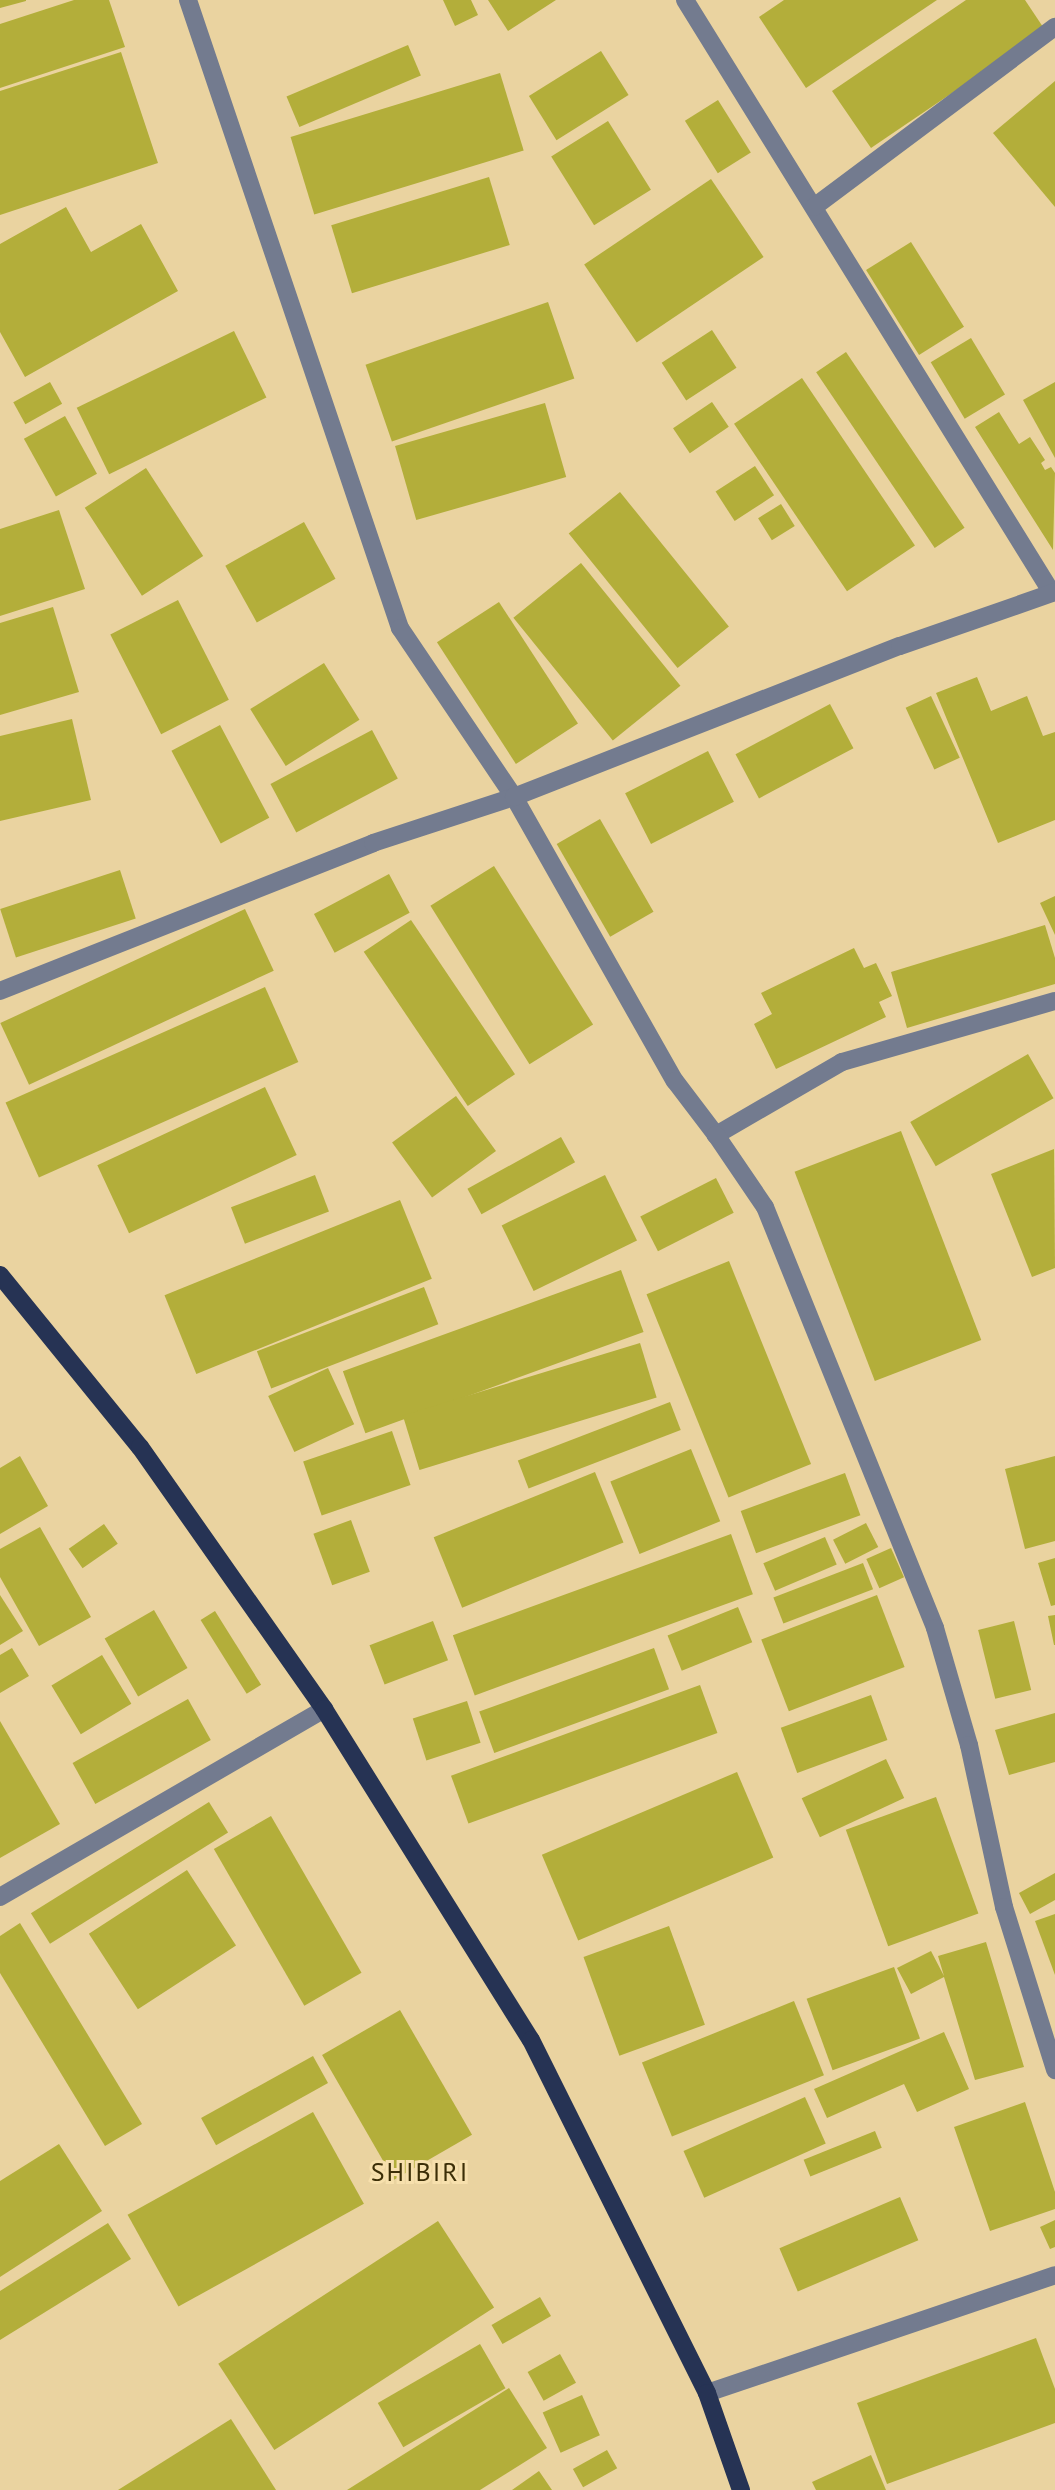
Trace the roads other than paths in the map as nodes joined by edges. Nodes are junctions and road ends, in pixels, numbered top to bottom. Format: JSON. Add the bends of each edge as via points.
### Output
{"nodes":[{"id":1,"x":188,"y":0,"type":"edge"},
{"id":2,"x":685,"y":0,"type":"edge"},
{"id":3,"x":1055,"y":27,"type":"edge"},
{"id":4,"x":814,"y":207,"type":"junction"},
{"id":5,"x":1054,"y":592,"type":"edge"},
{"id":6,"x":514,"y":797,"type":"junction"},
{"id":7,"x":0,"y":991,"type":"edge"},
{"id":8,"x":1055,"y":1001,"type":"edge"},
{"id":9,"x":716,"y":1135,"type":"junction"},
{"id":10,"x":0,"y":1275,"type":"edge"},
{"id":11,"x":324,"y":1709,"type":"junction"},
{"id":12,"x":0,"y":1897,"type":"edge"},
{"id":13,"x":1055,"y":2070,"type":"edge"},
{"id":14,"x":1055,"y":2275,"type":"edge"},
{"id":15,"x":707,"y":2393,"type":"junction"},
{"id":16,"x":741,"y":2490,"type":"edge"}],
"edges":[{"from":1,"to":6,"type":"street","via":[[400,628]]},
{"from":2,"to":4,"type":"street"},
{"from":3,"to":4,"type":"street"},
{"from":4,"to":5,"type":"street"},
{"from":5,"to":6,"type":"street","via":[[900,646]]},
{"from":6,"to":7,"type":"street","via":[[373,843]]},
{"from":6,"to":9,"type":"street","via":[[669,1069]]},
{"from":8,"to":9,"type":"street","via":[[842,1062]]},
{"from":9,"to":13,"type":"street","via":[[765,1207],[935,1628],[969,1745],[1004,1907]]},
{"from":10,"to":11,"type":"main road","via":[[141,1447]]},
{"from":11,"to":12,"type":"street"},
{"from":11,"to":15,"type":"main road","via":[[531,2040]]},
{"from":14,"to":15,"type":"street"},
{"from":15,"to":16,"type":"main road"}]}
